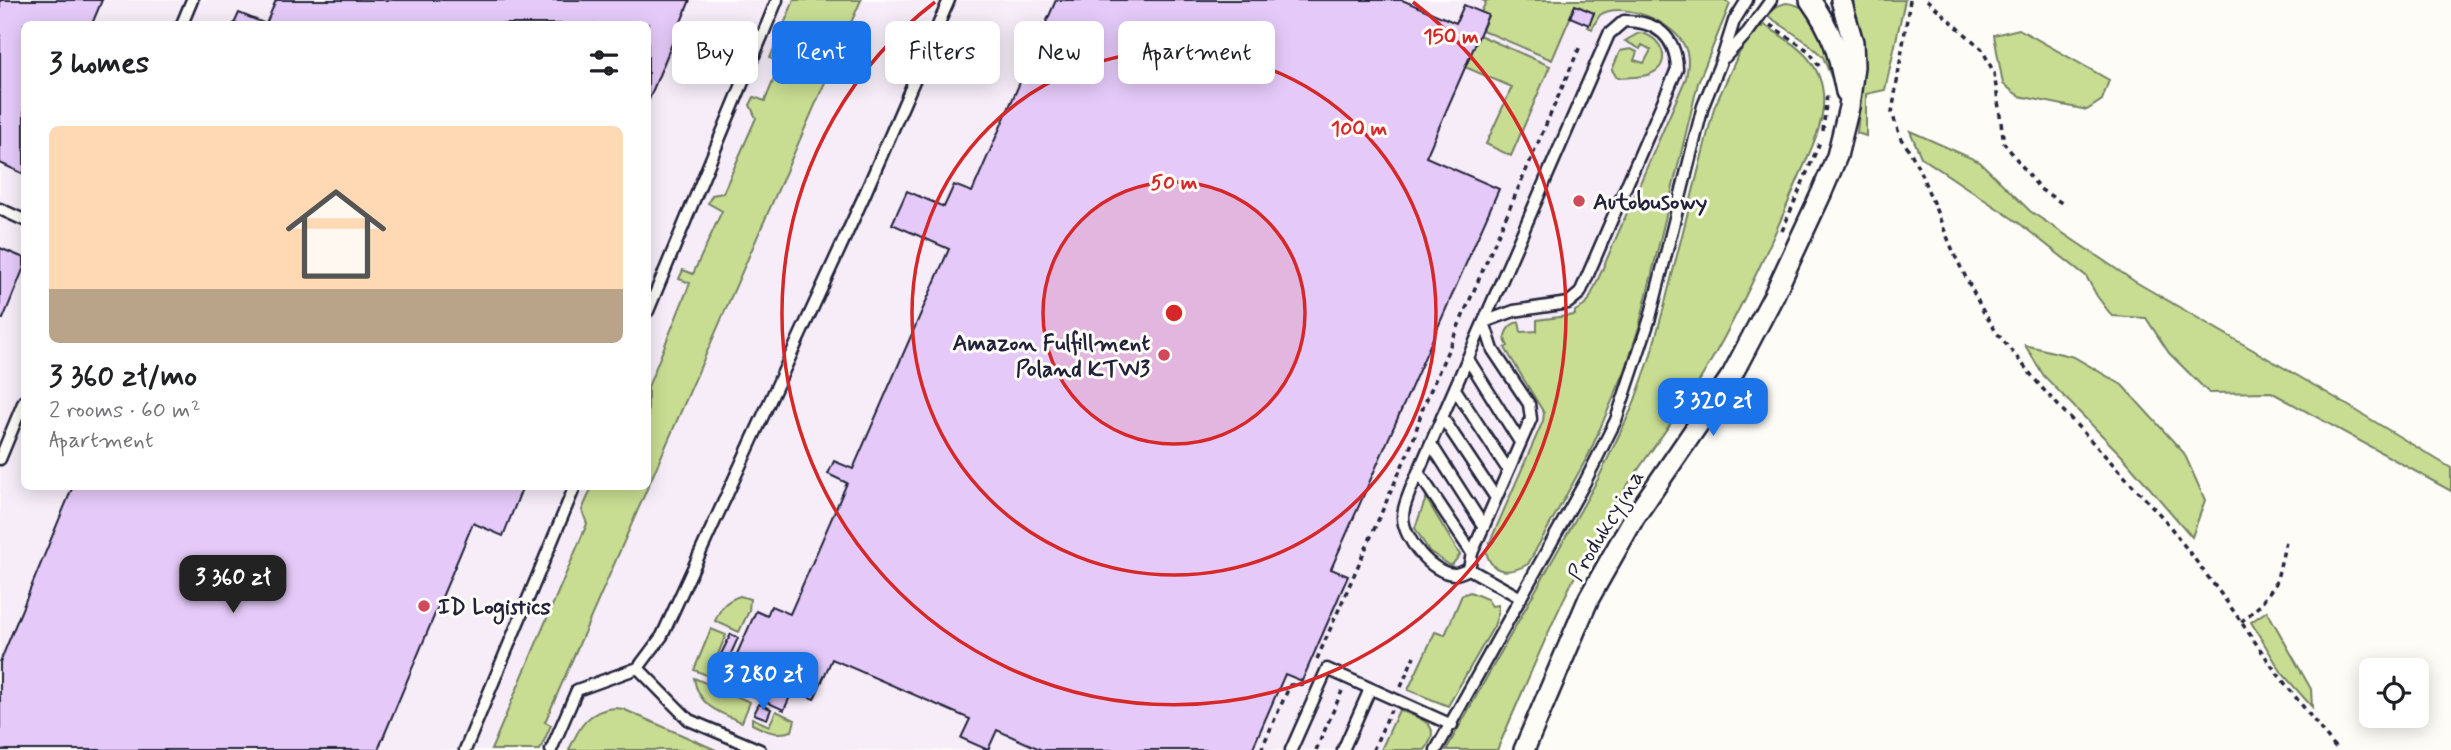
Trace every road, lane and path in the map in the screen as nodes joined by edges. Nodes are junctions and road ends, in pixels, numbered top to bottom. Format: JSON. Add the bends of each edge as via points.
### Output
{"nodes":[{"id":1,"x":192,"y":0,"type":"edge"},
{"id":2,"x":777,"y":0,"type":"edge"},
{"id":3,"x":949,"y":0,"type":"edge"},
{"id":4,"x":1747,"y":0,"type":"edge"},
{"id":5,"x":1770,"y":0,"type":"edge"},
{"id":6,"x":1810,"y":0,"type":"edge"},
{"id":7,"x":1841,"y":0,"type":"edge"},
{"id":8,"x":1910,"y":0,"type":"edge"},
{"id":9,"x":1927,"y":0,"type":"edge"},
{"id":10,"x":1762,"y":20,"type":"dead end"},
{"id":11,"x":183,"y":21,"type":"edge"},
{"id":12,"x":1581,"y":44,"type":"dead end"},
{"id":13,"x":1722,"y":60,"type":"junction"},
{"id":14,"x":1822,"y":70,"type":"dead end"},
{"id":15,"x":1826,"y":82,"type":"dead end"},
{"id":16,"x":1849,"y":107,"type":"junction"},
{"id":17,"x":2065,"y":205,"type":"dead end"},
{"id":18,"x":0,"y":209,"type":"edge"},
{"id":19,"x":21,"y":219,"type":"edge"},
{"id":20,"x":1782,"y":231,"type":"dead end"},
{"id":21,"x":651,"y":304,"type":"edge"},
{"id":22,"x":1484,"y":322,"type":"junction"},
{"id":23,"x":1468,"y":359,"type":"junction"},
{"id":24,"x":1455,"y":389,"type":"junction"},
{"id":25,"x":21,"y":408,"type":"edge"},
{"id":26,"x":1442,"y":417,"type":"junction"},
{"id":27,"x":1520,"y":442,"type":"junction"},
{"id":28,"x":1431,"y":444,"type":"junction"},
{"id":29,"x":0,"y":459,"type":"edge"},
{"id":30,"x":1508,"y":470,"type":"junction"},
{"id":31,"x":1418,"y":472,"type":"junction"},
{"id":32,"x":573,"y":490,"type":"edge"},
{"id":33,"x":1496,"y":498,"type":"junction"},
{"id":34,"x":1484,"y":527,"type":"junction"},
{"id":35,"x":2287,"y":537,"type":"dead end"},
{"id":36,"x":1472,"y":553,"type":"junction"},
{"id":37,"x":1469,"y":569,"type":"junction"},
{"id":38,"x":1521,"y":598,"type":"junction"},
{"id":39,"x":2241,"y":622,"type":"junction"},
{"id":40,"x":1315,"y":665,"type":"dead end"},
{"id":41,"x":638,"y":668,"type":"junction"},
{"id":42,"x":1309,"y":677,"type":"dead end"},
{"id":43,"x":1370,"y":689,"type":"junction"},
{"id":44,"x":1342,"y":691,"type":"dead end"},
{"id":45,"x":1452,"y":725,"type":"junction"},
{"id":46,"x":465,"y":750,"type":"edge"},
{"id":47,"x":551,"y":750,"type":"edge"},
{"id":48,"x":760,"y":750,"type":"edge"},
{"id":49,"x":1262,"y":750,"type":"edge"},
{"id":50,"x":1291,"y":750,"type":"edge"},
{"id":51,"x":1316,"y":750,"type":"edge"},
{"id":52,"x":1343,"y":750,"type":"edge"},
{"id":53,"x":1436,"y":750,"type":"edge"},
{"id":54,"x":1524,"y":750,"type":"edge"},
{"id":55,"x":2337,"y":750,"type":"edge"}],
"edges":[{"from":1,"to":11,"type":"lane"},
{"from":2,"to":21,"type":"lane"},
{"from":3,"to":41,"type":"lane","via":[[662,636]]},
{"from":4,"to":13,"type":"lane","via":[[1734,22]]},
{"from":5,"to":13,"type":"lane"},
{"from":6,"to":16,"type":"street","name":"Produkcyjna","via":[[1835,43]]},
{"from":7,"to":16,"type":"street","name":"Produkcyjna","via":[[1853,42]]},
{"from":8,"to":39,"type":"path","via":[[1892,113],[1974,295],[2018,359],[2165,520]]},
{"from":9,"to":17,"type":"path","via":[[1982,49],[1994,73],[2004,143],[2040,189]]},
{"from":10,"to":14,"type":"path","via":[[1804,47]]},
{"from":12,"to":40,"type":"path"},
{"from":13,"to":38,"type":"lane","via":[[1696,130],[1625,398]]},
{"from":15,"to":20,"type":"path","via":[[1822,138]]},
{"from":16,"to":54,"type":"street","name":"Produkcyjna","via":[[1837,156],[1774,295],[1732,375],[1634,518],[1589,598]]},
{"from":18,"to":19,"type":"lane"},
{"from":22,"to":22,"type":"lane","via":[[1514,311],[1568,303],[1580,293],[1676,69],[1676,55],[1668,39],[1652,25],[1624,21],[1609,34]]},
{"from":22,"to":23,"type":"lane"},
{"from":22,"to":27,"type":"lane","via":[[1493,350],[1529,404],[1531,419]]},
{"from":23,"to":24,"type":"lane"},
{"from":23,"to":27,"type":"lane"},
{"from":24,"to":26,"type":"lane"},
{"from":24,"to":30,"type":"lane"},
{"from":25,"to":29,"type":"lane"},
{"from":26,"to":28,"type":"lane"},
{"from":26,"to":33,"type":"lane"},
{"from":27,"to":30,"type":"lane"},
{"from":28,"to":31,"type":"lane"},
{"from":28,"to":34,"type":"lane"},
{"from":30,"to":33,"type":"lane"},
{"from":31,"to":36,"type":"lane"},
{"from":31,"to":37,"type":"lane","via":[[1402,520],[1410,538],[1427,563],[1442,572],[1456,575]]},
{"from":32,"to":46,"type":"lane"},
{"from":33,"to":34,"type":"lane"},
{"from":34,"to":36,"type":"lane"},
{"from":35,"to":39,"type":"path","via":[[2276,583]]},
{"from":36,"to":37,"type":"lane"},
{"from":37,"to":38,"type":"lane"},
{"from":38,"to":45,"type":"lane"},
{"from":39,"to":55,"type":"path"},
{"from":41,"to":47,"type":"lane","via":[[577,690]]},
{"from":41,"to":48,"type":"lane","via":[[689,720]]},
{"from":42,"to":49,"type":"path","via":[[1306,684],[1290,685]]},
{"from":43,"to":45,"type":"lane"},
{"from":43,"to":50,"type":"lane","via":[[1327,669]]},
{"from":43,"to":52,"type":"lane"},
{"from":44,"to":51,"type":"path"},
{"from":45,"to":53,"type":"lane"}]}
